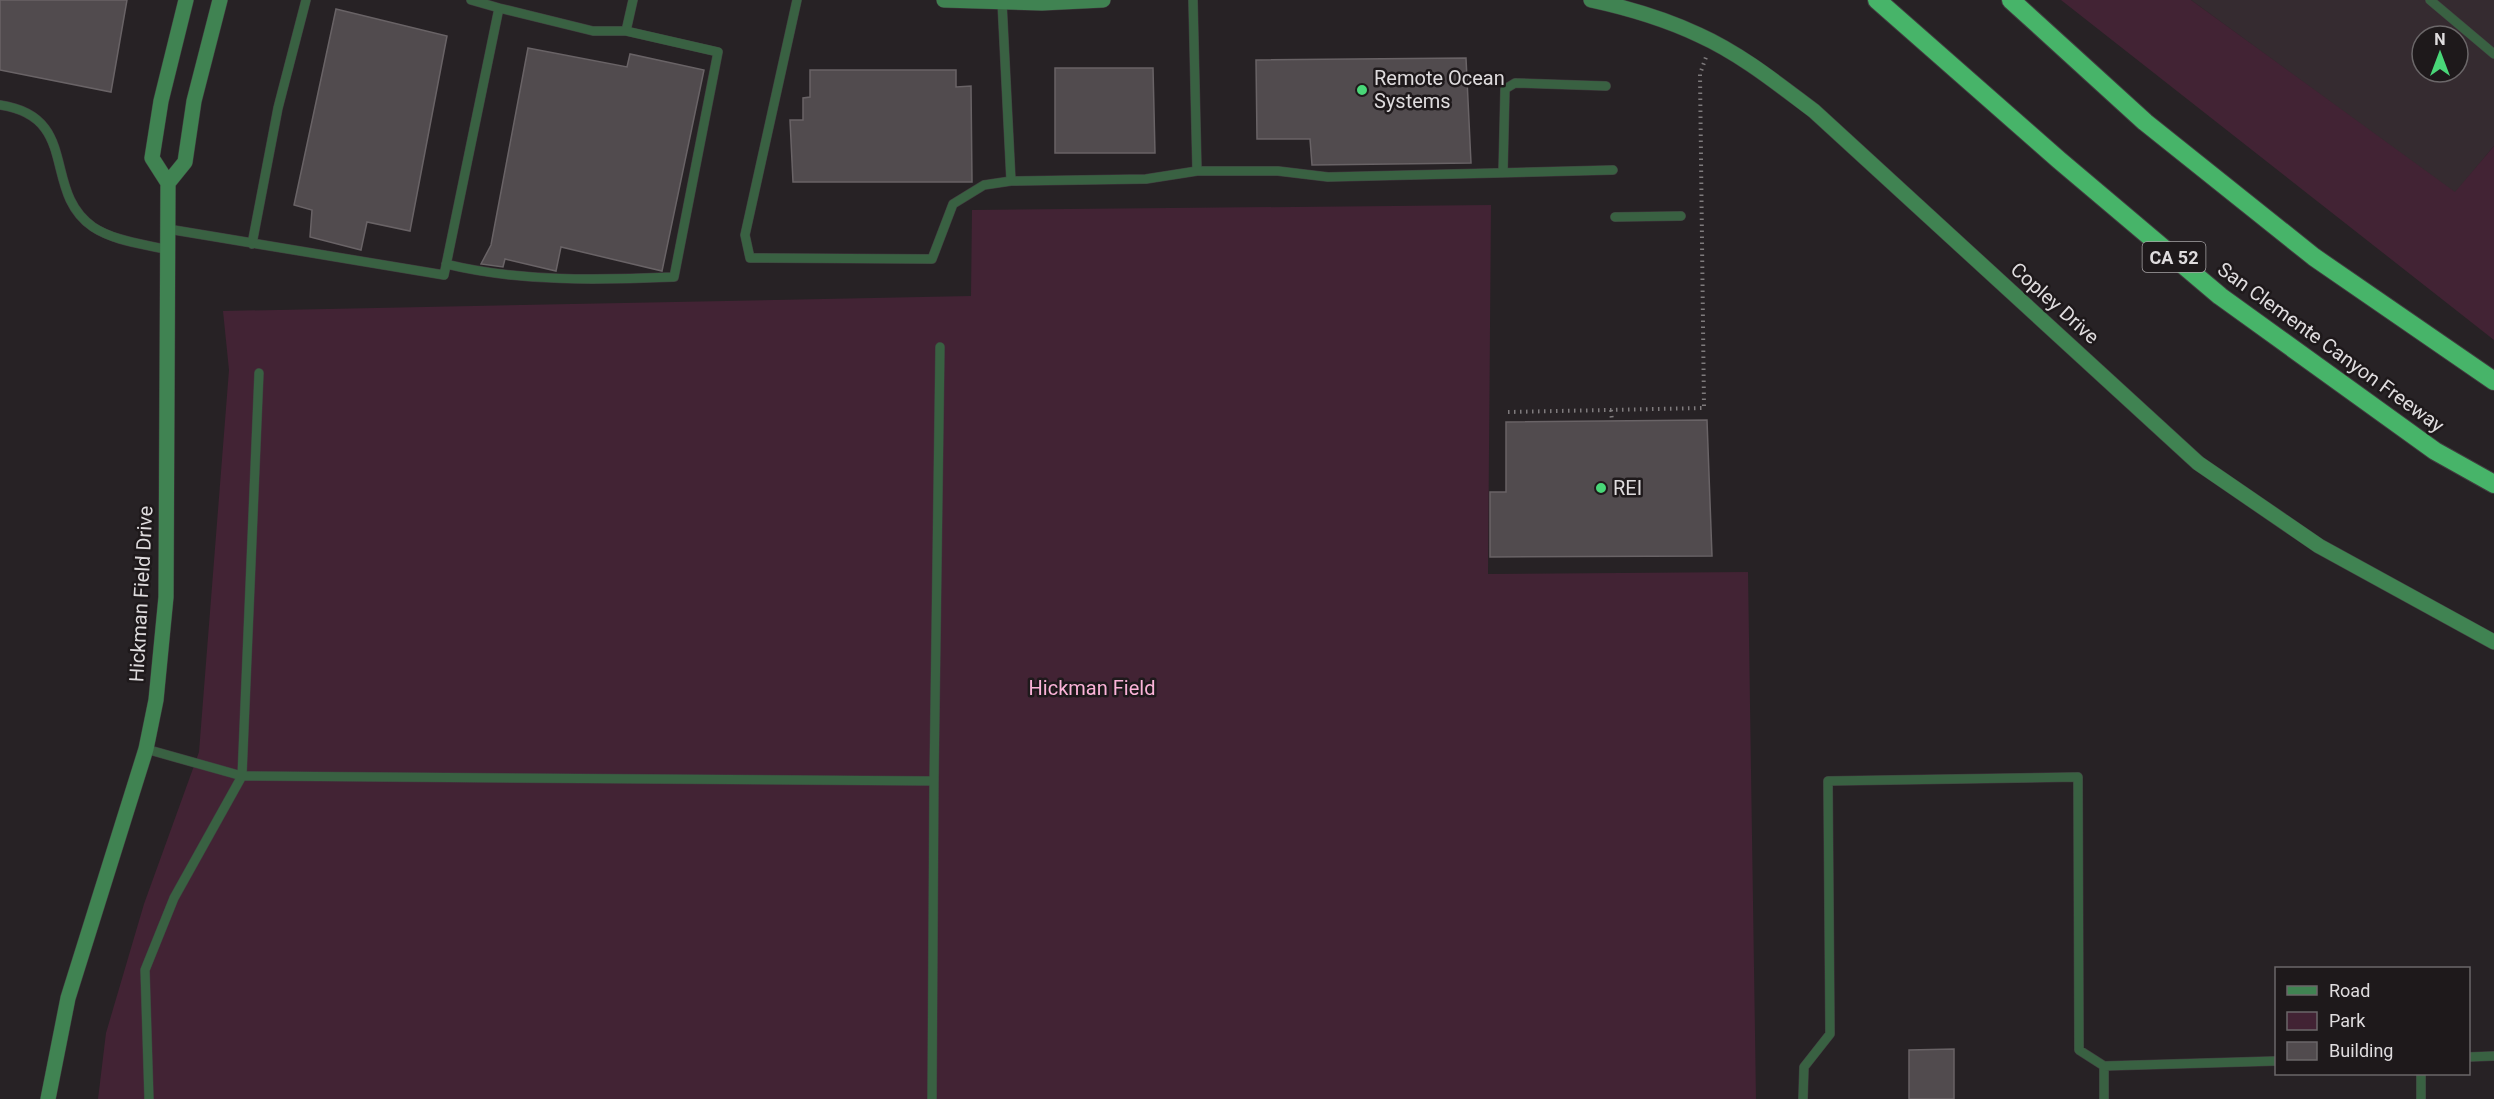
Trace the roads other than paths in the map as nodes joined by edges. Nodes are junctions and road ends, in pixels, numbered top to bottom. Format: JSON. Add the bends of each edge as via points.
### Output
{"nodes":[{"id":1,"x":186,"y":0,"type":"edge"},
{"id":2,"x":220,"y":0,"type":"edge"},
{"id":3,"x":306,"y":0,"type":"edge"},
{"id":4,"x":471,"y":0,"type":"edge"},
{"id":5,"x":633,"y":0,"type":"edge"},
{"id":6,"x":797,"y":0,"type":"edge"},
{"id":7,"x":944,"y":0,"type":"edge"},
{"id":8,"x":1103,"y":0,"type":"edge"},
{"id":9,"x":1193,"y":0,"type":"edge"},
{"id":10,"x":1591,"y":0,"type":"edge"},
{"id":11,"x":1877,"y":0,"type":"edge"},
{"id":12,"x":2011,"y":0,"type":"edge"},
{"id":13,"x":2430,"y":0,"type":"edge"},
{"id":14,"x":963,"y":1,"type":"edge"},
{"id":15,"x":1002,"y":2,"type":"junction"},
{"id":16,"x":1632,"y":4,"type":"edge"},
{"id":17,"x":500,"y":8,"type":"junction"},
{"id":18,"x":626,"y":31,"type":"junction"},
{"id":19,"x":2494,"y":54,"type":"edge"},
{"id":20,"x":1606,"y":87,"type":"dead end"},
{"id":21,"x":0,"y":105,"type":"edge"},
{"id":22,"x":1613,"y":170,"type":"dead end"},
{"id":23,"x":1197,"y":171,"type":"junction"},
{"id":24,"x":1503,"y":173,"type":"junction"},
{"id":25,"x":1011,"y":181,"type":"junction"},
{"id":26,"x":168,"y":183,"type":"junction"},
{"id":27,"x":1681,"y":216,"type":"dead end"},
{"id":28,"x":1615,"y":218,"type":"dead end"},
{"id":29,"x":168,"y":229,"type":"junction"},
{"id":30,"x":252,"y":244,"type":"junction"},
{"id":31,"x":168,"y":249,"type":"junction"},
{"id":32,"x":446,"y":264,"type":"junction"},
{"id":33,"x":940,"y":347,"type":"dead end"},
{"id":34,"x":259,"y":373,"type":"dead end"},
{"id":35,"x":2494,"y":381,"type":"edge"},
{"id":36,"x":2494,"y":484,"type":"edge"},
{"id":37,"x":2494,"y":642,"type":"edge"},
{"id":38,"x":146,"y":749,"type":"junction"},
{"id":39,"x":242,"y":776,"type":"junction"},
{"id":40,"x":934,"y":782,"type":"junction"},
{"id":41,"x":2494,"y":1056,"type":"edge"},
{"id":42,"x":2470,"y":1057,"type":"edge"},
{"id":43,"x":2275,"y":1061,"type":"edge"},
{"id":44,"x":2104,"y":1066,"type":"junction"},
{"id":45,"x":2421,"y":1075,"type":"edge"},
{"id":46,"x":48,"y":1099,"type":"edge"},
{"id":47,"x":149,"y":1099,"type":"edge"},
{"id":48,"x":932,"y":1099,"type":"edge"},
{"id":49,"x":1803,"y":1099,"type":"edge"},
{"id":50,"x":2104,"y":1099,"type":"edge"},
{"id":51,"x":2421,"y":1099,"type":"edge"}],
"edges":[{"from":1,"to":26,"type":"street","via":[[161,100],[152,158]]},
{"from":2,"to":26,"type":"street","via":[[194,100],[185,162]]},
{"from":3,"to":30,"type":"lane","via":[[278,108]]},
{"from":4,"to":17,"type":"lane"},
{"from":5,"to":18,"type":"lane"},
{"from":6,"to":25,"type":"lane","via":[[745,235],[750,258],[932,259],[953,204],[984,185]]},
{"from":7,"to":14,"type":"street"},
{"from":8,"to":15,"type":"street"},
{"from":9,"to":23,"type":"lane"},
{"from":10,"to":16,"type":"street","name":"Copley Drive"},
{"from":11,"to":36,"type":"highway","name":"San Clemente Canyon Freeway","number":"CA 52","via":[[2220,296],[2435,451]]},
{"from":12,"to":35,"type":"highway","via":[[2145,122],[2314,257]]},
{"from":13,"to":19,"type":"lane"},
{"from":14,"to":15,"type":"street"},
{"from":15,"to":25,"type":"lane"},
{"from":16,"to":37,"type":"street","name":"Copley Drive","via":[[1760,71],[1814,111],[2198,463],[2319,546]]},
{"from":17,"to":18,"type":"lane","via":[[593,31]]},
{"from":17,"to":32,"type":"lane"},
{"from":18,"to":32,"type":"lane","via":[[718,52],[674,277],[584,280]]},
{"from":20,"to":24,"type":"lane","via":[[1515,83],[1505,89]]},
{"from":21,"to":31,"type":"lane","via":[[26,111],[42,124],[56,148],[73,207],[94,227],[123,239]]},
{"from":22,"to":24,"type":"lane"},
{"from":23,"to":24,"type":"lane","via":[[1278,171],[1328,177]]},
{"from":23,"to":25,"type":"lane","via":[[1146,179]]},
{"from":26,"to":29,"type":"street","name":"Hickman Field Drive"},
{"from":27,"to":28,"type":"lane"},
{"from":29,"to":30,"type":"lane"},
{"from":29,"to":31,"type":"street","name":"Hickman Field Drive"},
{"from":30,"to":32,"type":"lane","via":[[444,275]]},
{"from":31,"to":38,"type":"street","name":"Hickman Field Drive","via":[[166,597],[156,700]]},
{"from":33,"to":40,"type":"lane"},
{"from":34,"to":39,"type":"lane"},
{"from":38,"to":39,"type":"lane"},
{"from":38,"to":46,"type":"street","name":"Hickman Field Drive","via":[[68,998]]},
{"from":39,"to":40,"type":"lane"},
{"from":39,"to":47,"type":"lane","via":[[174,898],[145,970]]},
{"from":40,"to":48,"type":"lane"},
{"from":41,"to":42,"type":"lane"},
{"from":43,"to":44,"type":"lane"},
{"from":44,"to":49,"type":"lane","via":[[2079,1050],[2078,777],[1828,781],[1830,1034],[1804,1067]]},
{"from":44,"to":50,"type":"lane"},
{"from":45,"to":51,"type":"lane"}]}
